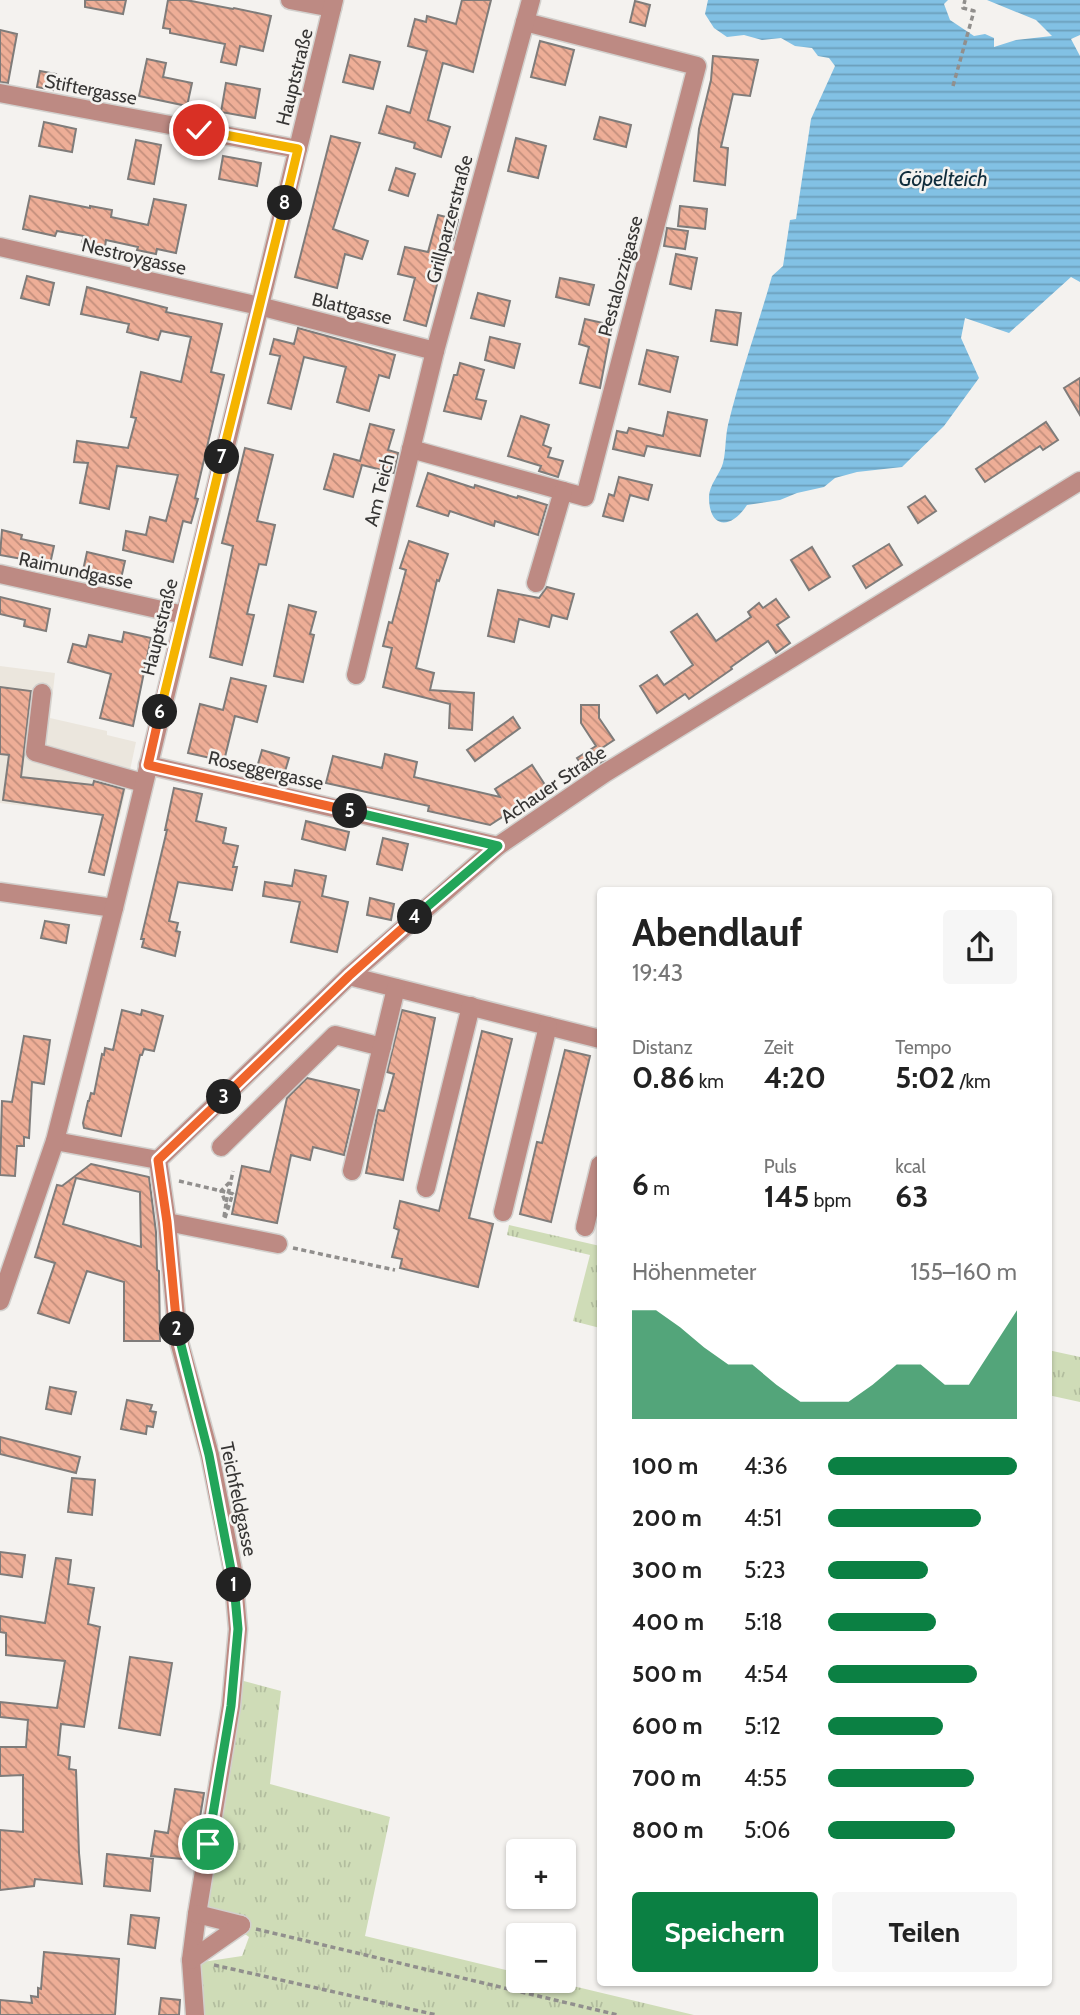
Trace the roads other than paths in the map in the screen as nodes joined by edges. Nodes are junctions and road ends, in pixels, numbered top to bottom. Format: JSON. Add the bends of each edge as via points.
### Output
{"nodes":[{"id":1,"x":290,"y":0,"type":"edge"},
{"id":2,"x":531,"y":0,"type":"edge"},
{"id":3,"x":333,"y":4,"type":"edge"},
{"id":4,"x":525,"y":22,"type":"junction"},
{"id":5,"x":0,"y":93,"type":"edge"},
{"id":6,"x":298,"y":149,"type":"junction"},
{"id":7,"x":0,"y":247,"type":"edge"},
{"id":8,"x":259,"y":306,"type":"junction"},
{"id":9,"x":435,"y":351,"type":"junction"},
{"id":10,"x":411,"y":449,"type":"junction"},
{"id":11,"x":1080,"y":481,"type":"edge"},
{"id":12,"x":563,"y":491,"type":"junction"},
{"id":13,"x":584,"y":497,"type":"joint"},
{"id":14,"x":0,"y":575,"type":"edge"},
{"id":15,"x":536,"y":583,"type":"dead end"},
{"id":16,"x":184,"y":615,"type":"junction"},
{"id":17,"x":356,"y":675,"type":"dead end"},
{"id":18,"x":42,"y":693,"type":"dead end"},
{"id":19,"x":148,"y":765,"type":"junction"},
{"id":20,"x":144,"y":783,"type":"junction"},
{"id":21,"x":498,"y":846,"type":"junction"},
{"id":22,"x":0,"y":892,"type":"edge"},
{"id":23,"x":114,"y":908,"type":"junction"},
{"id":24,"x":349,"y":976,"type":"junction"},
{"id":25,"x":396,"y":988,"type":"junction"},
{"id":26,"x":471,"y":1006,"type":"junction"},
{"id":27,"x":548,"y":1026,"type":"junction"},
{"id":28,"x":597,"y":1038,"type":"edge"},
{"id":29,"x":382,"y":1047,"type":"junction"},
{"id":30,"x":55,"y":1141,"type":"junction"},
{"id":31,"x":221,"y":1147,"type":"dead end"},
{"id":32,"x":158,"y":1160,"type":"junction"},
{"id":33,"x":352,"y":1171,"type":"dead end"},
{"id":34,"x":597,"y":1178,"type":"edge"},
{"id":35,"x":426,"y":1188,"type":"dead end"},
{"id":36,"x":503,"y":1212,"type":"dead end"},
{"id":37,"x":167,"y":1222,"type":"junction"},
{"id":38,"x":585,"y":1227,"type":"dead end"},
{"id":39,"x":278,"y":1244,"type":"road end"},
{"id":40,"x":0,"y":1301,"type":"edge"},
{"id":41,"x":197,"y":1914,"type":"junction"},
{"id":42,"x":191,"y":1960,"type":"junction"},
{"id":43,"x":195,"y":2015,"type":"edge"}],
"edges":[{"from":1,"to":3,"type":"street"},
{"from":2,"to":4,"type":"street","name":"Grillparzerstraße"},
{"from":3,"to":6,"type":"street","name":"Hauptstraße"},
{"from":4,"to":9,"type":"street","name":"Grillparzerstraße"},
{"from":4,"to":13,"type":"street","name":"Pestalozzigasse","via":[[697,65]]},
{"from":5,"to":6,"type":"street","name":"Stiftergasse"},
{"from":6,"to":8,"type":"street","name":"Hauptstraße"},
{"from":7,"to":8,"type":"street","name":"Nestroygasse"},
{"from":8,"to":9,"type":"street","name":"Blattgasse"},
{"from":8,"to":16,"type":"street","name":"Hauptstraße"},
{"from":9,"to":10,"type":"street","name":"Grillparzerstraße"},
{"from":10,"to":12,"type":"street","name":"Am Teich"},
{"from":10,"to":17,"type":"street","name":"Am Teich"},
{"from":11,"to":21,"type":"street","name":"Achauer Straße","via":[[605,773]]},
{"from":12,"to":13,"type":"street","name":"Am Teich"},
{"from":12,"to":15,"type":"street"},
{"from":14,"to":16,"type":"street","name":"Raimundgasse"},
{"from":16,"to":19,"type":"street","name":"Hauptstraße"},
{"from":18,"to":20,"type":"street","via":[[34,752]]},
{"from":19,"to":20,"type":"street","name":"Hauptstraße"},
{"from":19,"to":21,"type":"street","name":"Roseggergasse"},
{"from":20,"to":23,"type":"street","name":"Hauptstraße"},
{"from":21,"to":24,"type":"street","name":"Achauer Straße"},
{"from":22,"to":23,"type":"street"},
{"from":23,"to":30,"type":"street","name":"Hauptstraße"},
{"from":24,"to":25,"type":"street"},
{"from":24,"to":32,"type":"street","name":"Achauer Straße"},
{"from":25,"to":26,"type":"street"},
{"from":25,"to":29,"type":"street"},
{"from":26,"to":27,"type":"street"},
{"from":26,"to":35,"type":"street"},
{"from":27,"to":28,"type":"street"},
{"from":27,"to":36,"type":"street"},
{"from":29,"to":31,"type":"street","via":[[335,1035]]},
{"from":29,"to":33,"type":"street"},
{"from":30,"to":32,"type":"street"},
{"from":30,"to":40,"type":"street","name":"Hauptstraße"},
{"from":32,"to":37,"type":"street","name":"Teichfeldgasse"},
{"from":34,"to":38,"type":"street"},
{"from":37,"to":39,"type":"street","via":[[224,1224]]},
{"from":37,"to":41,"type":"street","name":"Teichfeldgasse","via":[[178,1338],[209,1455],[233,1572],[238,1629],[231,1706]]},
{"from":41,"to":42,"type":"street","name":"Teichfeldgasse"},
{"from":41,"to":42,"type":"street","via":[[241,1925]]},
{"from":42,"to":43,"type":"street","name":"Teichfeldgasse"}]}
